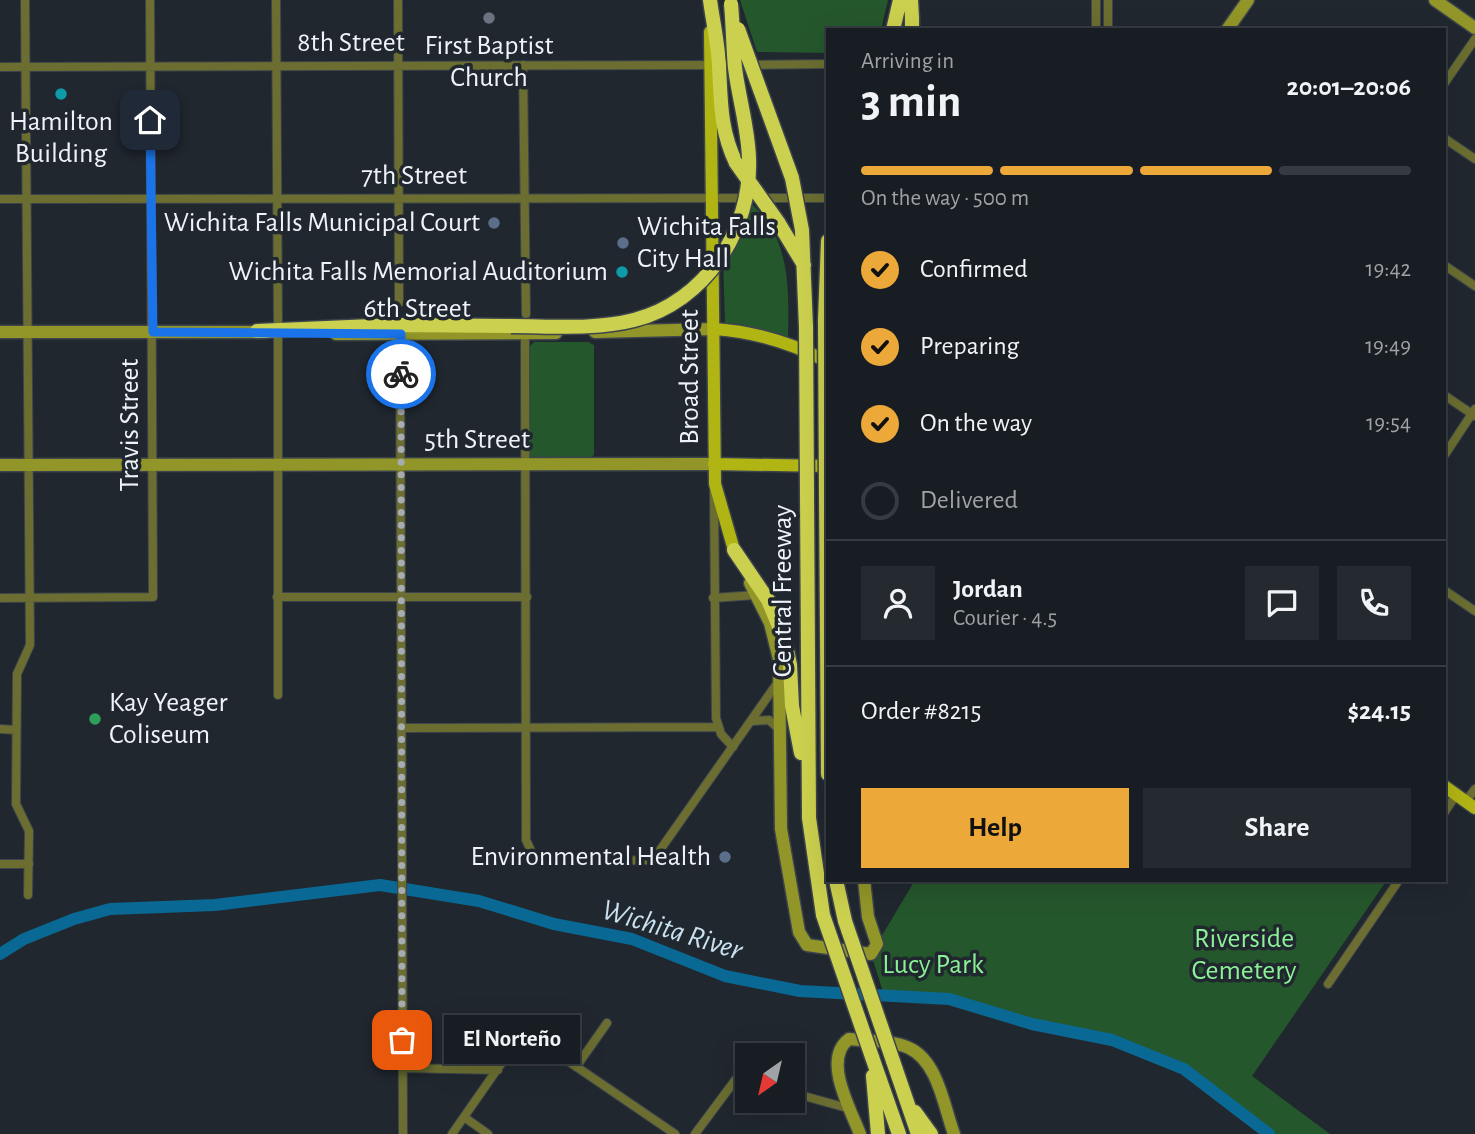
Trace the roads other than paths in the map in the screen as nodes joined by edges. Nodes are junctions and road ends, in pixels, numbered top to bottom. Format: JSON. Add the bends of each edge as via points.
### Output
{"nodes":[{"id":1,"x":25,"y":0,"type":"edge"},
{"id":2,"x":150,"y":0,"type":"edge"},
{"id":3,"x":276,"y":0,"type":"edge"},
{"id":4,"x":398,"y":0,"type":"edge"},
{"id":5,"x":710,"y":0,"type":"edge"},
{"id":6,"x":900,"y":0,"type":"edge"},
{"id":7,"x":1096,"y":0,"type":"edge"},
{"id":8,"x":1108,"y":0,"type":"edge"},
{"id":9,"x":1248,"y":0,"type":"edge"},
{"id":10,"x":1435,"y":0,"type":"edge"},
{"id":11,"x":731,"y":2,"type":"edge"},
{"id":12,"x":893,"y":28,"type":"edge"},
{"id":13,"x":1096,"y":28,"type":"edge"},
{"id":14,"x":1108,"y":28,"type":"edge"},
{"id":15,"x":1228,"y":28,"type":"edge"},
{"id":16,"x":1475,"y":28,"type":"edge"},
{"id":17,"x":1475,"y":39,"type":"edge"},
{"id":18,"x":826,"y":64,"type":"edge"},
{"id":19,"x":523,"y":65,"type":"junction"},
{"id":20,"x":715,"y":65,"type":"junction"},
{"id":21,"x":276,"y":66,"type":"junction"},
{"id":22,"x":399,"y":66,"type":"junction"},
{"id":23,"x":0,"y":67,"type":"edge"},
{"id":24,"x":25,"y":67,"type":"junction"},
{"id":25,"x":150,"y":67,"type":"junction"},
{"id":26,"x":1446,"y":81,"type":"edge"},
{"id":27,"x":1446,"y":139,"type":"edge"},
{"id":28,"x":1475,"y":159,"type":"edge"},
{"id":29,"x":399,"y":198,"type":"junction"},
{"id":30,"x":826,"y":198,"type":"edge"},
{"id":31,"x":0,"y":199,"type":"edge"},
{"id":32,"x":525,"y":199,"type":"junction"},
{"id":33,"x":25,"y":200,"type":"junction"},
{"id":34,"x":151,"y":200,"type":"junction"},
{"id":35,"x":276,"y":200,"type":"junction"},
{"id":36,"x":713,"y":200,"type":"junction"},
{"id":37,"x":1446,"y":266,"type":"edge"},
{"id":38,"x":806,"y":269,"type":"junction"},
{"id":39,"x":1475,"y":286,"type":"edge"},
{"id":40,"x":399,"y":303,"type":"dead end"},
{"id":41,"x":526,"y":314,"type":"dead end"},
{"id":42,"x":715,"y":329,"type":"junction"},
{"id":43,"x":257,"y":331,"type":"joint"},
{"id":44,"x":278,"y":331,"type":"junction"},
{"id":45,"x":0,"y":332,"type":"edge"},
{"id":46,"x":27,"y":332,"type":"junction"},
{"id":47,"x":153,"y":332,"type":"junction"},
{"id":48,"x":401,"y":334,"type":"junction"},
{"id":49,"x":525,"y":334,"type":"junction"},
{"id":50,"x":826,"y":361,"type":"edge"},
{"id":51,"x":1446,"y":396,"type":"edge"},
{"id":52,"x":1474,"y":413,"type":"edge"},
{"id":53,"x":1446,"y":453,"type":"edge"},
{"id":54,"x":153,"y":464,"type":"junction"},
{"id":55,"x":402,"y":464,"type":"junction"},
{"id":56,"x":715,"y":464,"type":"junction"},
{"id":57,"x":0,"y":465,"type":"edge"},
{"id":58,"x":28,"y":465,"type":"junction"},
{"id":59,"x":276,"y":465,"type":"junction"},
{"id":60,"x":527,"y":465,"type":"junction"},
{"id":61,"x":826,"y":466,"type":"edge"},
{"id":62,"x":715,"y":484,"type":"junction"},
{"id":63,"x":734,"y":550,"type":"junction"},
{"id":64,"x":1446,"y":591,"type":"edge"},
{"id":65,"x":757,"y":595,"type":"junction"},
{"id":66,"x":277,"y":597,"type":"junction"},
{"id":67,"x":402,"y":597,"type":"junction"},
{"id":68,"x":527,"y":597,"type":"junction"},
{"id":69,"x":0,"y":598,"type":"edge"},
{"id":70,"x":28,"y":598,"type":"junction"},
{"id":71,"x":713,"y":598,"type":"junction"},
{"id":72,"x":1475,"y":611,"type":"edge"},
{"id":73,"x":780,"y":680,"type":"junction"},
{"id":74,"x":278,"y":695,"type":"dead end"},
{"id":75,"x":750,"y":723,"type":"junction"},
{"id":76,"x":717,"y":727,"type":"junction"},
{"id":77,"x":0,"y":729,"type":"edge"},
{"id":78,"x":401,"y":729,"type":"junction"},
{"id":79,"x":526,"y":729,"type":"junction"},
{"id":80,"x":16,"y":730,"type":"junction"},
{"id":81,"x":780,"y":730,"type":"junction"},
{"id":82,"x":733,"y":747,"type":"junction"},
{"id":83,"x":808,"y":787,"type":"junction"},
{"id":84,"x":1446,"y":787,"type":"edge"},
{"id":85,"x":1475,"y":789,"type":"edge"},
{"id":86,"x":1466,"y":801,"type":"edge"},
{"id":87,"x":1446,"y":812,"type":"edge"},
{"id":88,"x":0,"y":864,"type":"edge"},
{"id":89,"x":29,"y":864,"type":"junction"},
{"id":90,"x":836,"y":882,"type":"edge"},
{"id":91,"x":864,"y":882,"type":"edge"},
{"id":92,"x":1397,"y":882,"type":"edge"},
{"id":93,"x":28,"y":895,"type":"dead end"},
{"id":94,"x":1328,"y":984,"type":"dead end"},
{"id":95,"x":607,"y":1023,"type":"dead end"},
{"id":96,"x":872,"y":1057,"type":"junction"},
{"id":97,"x":576,"y":1067,"type":"junction"},
{"id":98,"x":403,"y":1068,"type":"junction"},
{"id":99,"x":498,"y":1070,"type":"junction"},
{"id":100,"x":735,"y":1080,"type":"edge"},
{"id":101,"x":805,"y":1096,"type":"edge"},
{"id":102,"x":907,"y":1101,"type":"junction"},
{"id":103,"x":850,"y":1109,"type":"junction"},
{"id":104,"x":464,"y":1117,"type":"junction"},
{"id":105,"x":403,"y":1134,"type":"edge"},
{"id":106,"x":452,"y":1134,"type":"edge"},
{"id":107,"x":488,"y":1134,"type":"edge"},
{"id":108,"x":675,"y":1134,"type":"edge"},
{"id":109,"x":695,"y":1134,"type":"edge"},
{"id":110,"x":860,"y":1134,"type":"edge"},
{"id":111,"x":878,"y":1134,"type":"edge"},
{"id":112,"x":899,"y":1134,"type":"edge"},
{"id":113,"x":918,"y":1134,"type":"edge"},
{"id":114,"x":931,"y":1134,"type":"edge"},
{"id":115,"x":954,"y":1134,"type":"edge"}],
"edges":[{"from":1,"to":24,"type":"street"},
{"from":2,"to":25,"type":"street","name":"Travis Street"},
{"from":3,"to":21,"type":"street"},
{"from":4,"to":22,"type":"street"},
{"from":5,"to":20,"type":"highway"},
{"from":6,"to":12,"type":"highway"},
{"from":7,"to":13,"type":"street"},
{"from":8,"to":14,"type":"street"},
{"from":9,"to":15,"type":"main road"},
{"from":10,"to":16,"type":"main road"},
{"from":11,"to":38,"type":"highway","name":"Central Freeway","bridge":true,"via":[[792,178]]},
{"from":11,"to":44,"type":"highway","bridge":true,"via":[[749,172],[737,226],[722,257],[673,304],[610,325],[395,325]]},
{"from":17,"to":26,"type":"street"},
{"from":18,"to":20,"type":"street","name":"8th Street"},
{"from":19,"to":20,"type":"street","name":"8th Street"},
{"from":19,"to":22,"type":"street","name":"8th Street"},
{"from":19,"to":32,"type":"street"},
{"from":20,"to":36,"type":"main road","name":"Broad Street"},
{"from":20,"to":38,"type":"highway","bridge":true,"via":[[726,142]]},
{"from":21,"to":22,"type":"street","name":"8th Street"},
{"from":21,"to":25,"type":"street","name":"8th Street"},
{"from":21,"to":35,"type":"street"},
{"from":22,"to":29,"type":"street"},
{"from":23,"to":24,"type":"street","name":"8th Street"},
{"from":24,"to":25,"type":"street","name":"8th Street"},
{"from":24,"to":33,"type":"street"},
{"from":25,"to":34,"type":"street","name":"Travis Street"},
{"from":27,"to":28,"type":"street"},
{"from":29,"to":32,"type":"street","name":"7th Street"},
{"from":29,"to":35,"type":"street","name":"7th Street"},
{"from":29,"to":40,"type":"street"},
{"from":30,"to":36,"type":"street","name":"7th Street"},
{"from":31,"to":33,"type":"street","name":"7th Street"},
{"from":32,"to":36,"type":"street","name":"7th Street"},
{"from":32,"to":41,"type":"street"},
{"from":33,"to":34,"type":"street","name":"7th Street"},
{"from":33,"to":46,"type":"street"},
{"from":34,"to":35,"type":"street","name":"7th Street"},
{"from":34,"to":47,"type":"street","name":"Travis Street"},
{"from":35,"to":44,"type":"street"},
{"from":36,"to":42,"type":"main road","name":"Broad Street"},
{"from":37,"to":39,"type":"street"},
{"from":38,"to":83,"type":"highway","name":"Central Freeway","bridge":true},
{"from":42,"to":49,"type":"main road","name":"6th Street"},
{"from":42,"to":50,"type":"main road","name":"6th Street","via":[[763,336]]},
{"from":42,"to":56,"type":"main road","name":"Broad Street"},
{"from":43,"to":44,"type":"highway"},
{"from":43,"to":47,"type":"main road"},
{"from":44,"to":48,"type":"main road","name":"6th Street"},
{"from":44,"to":59,"type":"street"},
{"from":45,"to":46,"type":"main road"},
{"from":46,"to":47,"type":"main road"},
{"from":46,"to":58,"type":"street"},
{"from":47,"to":54,"type":"street","name":"Travis Street"},
{"from":48,"to":49,"type":"main road","name":"6th Street"},
{"from":48,"to":55,"type":"street"},
{"from":49,"to":60,"type":"street"},
{"from":51,"to":52,"type":"street"},
{"from":52,"to":53,"type":"street"},
{"from":54,"to":58,"type":"main road","name":"5th Street"},
{"from":54,"to":59,"type":"main road","name":"5th Street"},
{"from":54,"to":70,"type":"street","name":"Travis Street","via":[[153,597]]},
{"from":55,"to":59,"type":"main road","name":"5th Street"},
{"from":55,"to":60,"type":"main road","name":"5th Street"},
{"from":55,"to":67,"type":"street"},
{"from":56,"to":60,"type":"main road","name":"5th Street"},
{"from":56,"to":61,"type":"main road","name":"5th Street"},
{"from":56,"to":62,"type":"main road","name":"Broad Street"},
{"from":57,"to":58,"type":"main road","name":"5th Street"},
{"from":58,"to":70,"type":"street"},
{"from":59,"to":66,"type":"street"},
{"from":60,"to":68,"type":"street"},
{"from":62,"to":63,"type":"main road"},
{"from":62,"to":71,"type":"street","name":"Broad Street"},
{"from":63,"to":65,"type":"main road","name":"Central Freeway"},
{"from":63,"to":83,"type":"highway","via":[[768,600],[785,641]]},
{"from":64,"to":72,"type":"street"},
{"from":65,"to":71,"type":"street"},
{"from":65,"to":73,"type":"main road","name":"Central Freeway","via":[[776,643]]},
{"from":66,"to":67,"type":"street"},
{"from":66,"to":74,"type":"street"},
{"from":67,"to":68,"type":"street"},
{"from":67,"to":78,"type":"street"},
{"from":68,"to":79,"type":"street"},
{"from":69,"to":70,"type":"street"},
{"from":70,"to":80,"type":"street","via":[[30,645],[17,674]]},
{"from":71,"to":76,"type":"street","name":"Broad Street"},
{"from":73,"to":75,"type":"street"},
{"from":73,"to":81,"type":"main road","name":"Central Freeway"},
{"from":75,"to":81,"type":"street","via":[[769,720]]},
{"from":75,"to":82,"type":"street"},
{"from":76,"to":79,"type":"street"},
{"from":76,"to":82,"type":"street"},
{"from":77,"to":80,"type":"street"},
{"from":78,"to":79,"type":"street"},
{"from":78,"to":98,"type":"street"},
{"from":79,"to":82,"type":"street","via":[[528,848],[549,862],[653,860]]},
{"from":80,"to":89,"type":"street","via":[[16,804],[29,831]]},
{"from":81,"to":91,"type":"main road","name":"Central Freeway","via":[[782,840],[799,932],[807,945],[871,954],[877,944]]},
{"from":83,"to":96,"type":"highway","name":"Central Freeway","bridge":true,"via":[[812,855],[823,915]]},
{"from":84,"to":86,"type":"main road"},
{"from":85,"to":86,"type":"street"},
{"from":86,"to":87,"type":"street"},
{"from":88,"to":89,"type":"street"},
{"from":89,"to":93,"type":"street"},
{"from":90,"to":102,"type":"highway","bridge":true,"via":[[845,920]]},
{"from":92,"to":94,"type":"street"},
{"from":95,"to":97,"type":"street"},
{"from":96,"to":111,"type":"highway"},
{"from":96,"to":112,"type":"highway","name":"Central Freeway"},
{"from":97,"to":99,"type":"street","via":[[524,1031]]},
{"from":97,"to":108,"type":"street"},
{"from":98,"to":99,"type":"street"},
{"from":98,"to":105,"type":"street"},
{"from":99,"to":104,"type":"street"},
{"from":100,"to":109,"type":"street"},
{"from":101,"to":103,"type":"street"},
{"from":102,"to":113,"type":"highway"},
{"from":102,"to":114,"type":"highway"},
{"from":103,"to":110,"type":"main road"},
{"from":103,"to":115,"type":"main road","via":[[835,1061],[840,1045],[849,1039],[907,1046],[929,1064]]},
{"from":104,"to":106,"type":"street"},
{"from":104,"to":107,"type":"street"}]}
